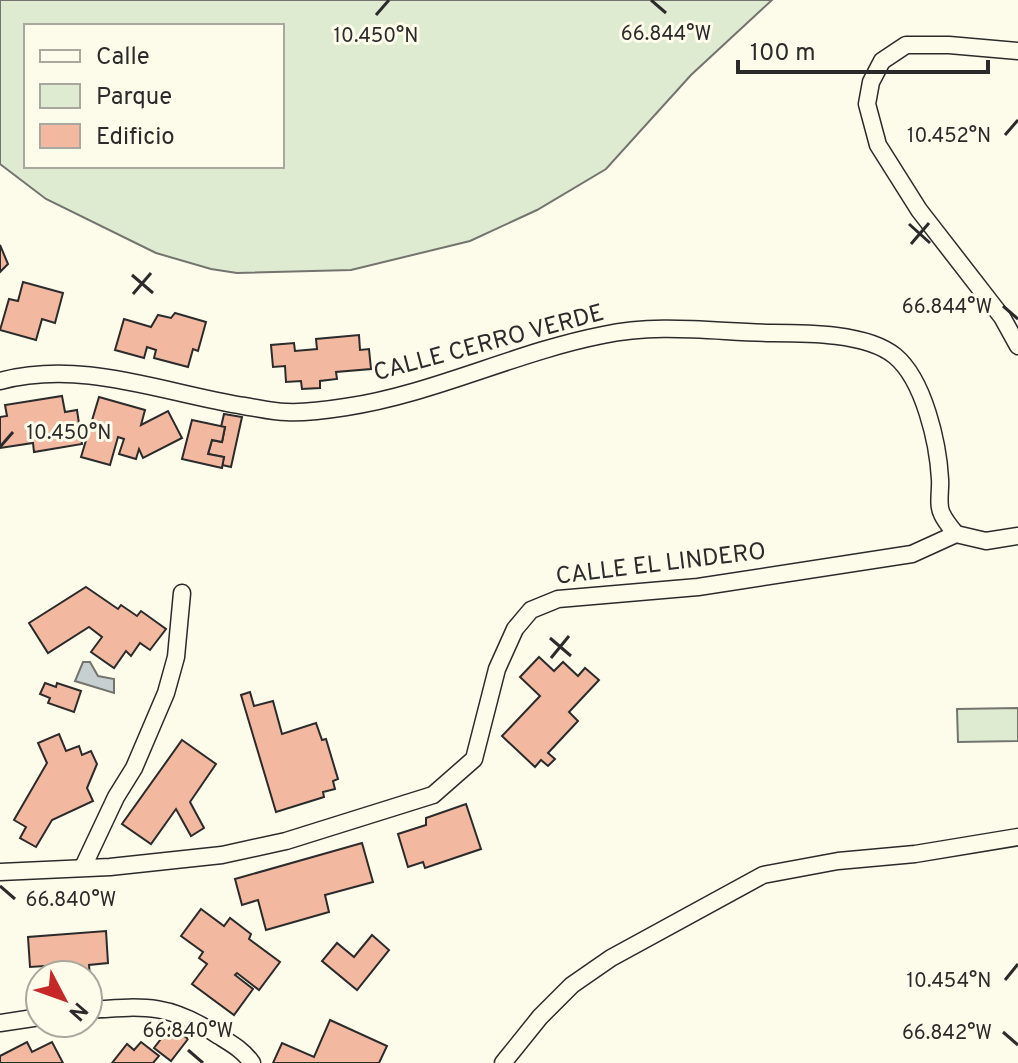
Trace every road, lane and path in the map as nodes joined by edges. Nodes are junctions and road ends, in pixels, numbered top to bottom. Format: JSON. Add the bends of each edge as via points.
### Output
{"nodes":[{"id":1,"x":1018,"y":51,"type":"edge"},
{"id":2,"x":1018,"y":346,"type":"edge"},
{"id":3,"x":0,"y":381,"type":"edge"},
{"id":4,"x":956,"y":534,"type":"junction"},
{"id":5,"x":1018,"y":536,"type":"edge"},
{"id":6,"x":182,"y":593,"type":"dead end"},
{"id":7,"x":1018,"y":837,"type":"edge"},
{"id":8,"x":83,"y":867,"type":"junction"},
{"id":9,"x":0,"y":872,"type":"edge"},
{"id":10,"x":104,"y":1009,"type":"edge"},
{"id":11,"x":24,"y":1019,"type":"edge"},
{"id":12,"x":0,"y":1023,"type":"edge"},
{"id":13,"x":252,"y":1063,"type":"edge"},
{"id":14,"x":503,"y":1063,"type":"edge"}],
"edges":[{"from":1,"to":2,"type":"street","via":[[906,45],[882,61],[867,104],[878,145]]},
{"from":3,"to":4,"type":"street","name":"CALLE CERRO VERDE","via":[[80,373],[286,412],[362,403],[605,334],[655,329],[836,336],[894,355],[912,375],[931,425],[940,513]]},
{"from":4,"to":5,"type":"street","via":[[986,541]]},
{"from":4,"to":8,"type":"street","name":"CALLE EL LINDERO","via":[[912,554],[545,604],[531,610],[515,629],[497,669],[474,759],[433,795],[286,841],[222,855]]},
{"from":6,"to":8,"type":"street","via":[[176,657],[166,693]]},
{"from":7,"to":14,"type":"street","via":[[763,875],[572,985]]},
{"from":8,"to":9,"type":"street","name":"CALLE EL LINDERO"},
{"from":10,"to":13,"type":"street","via":[[146,1006],[170,1011],[245,1052]]},
{"from":11,"to":12,"type":"street"}]}
